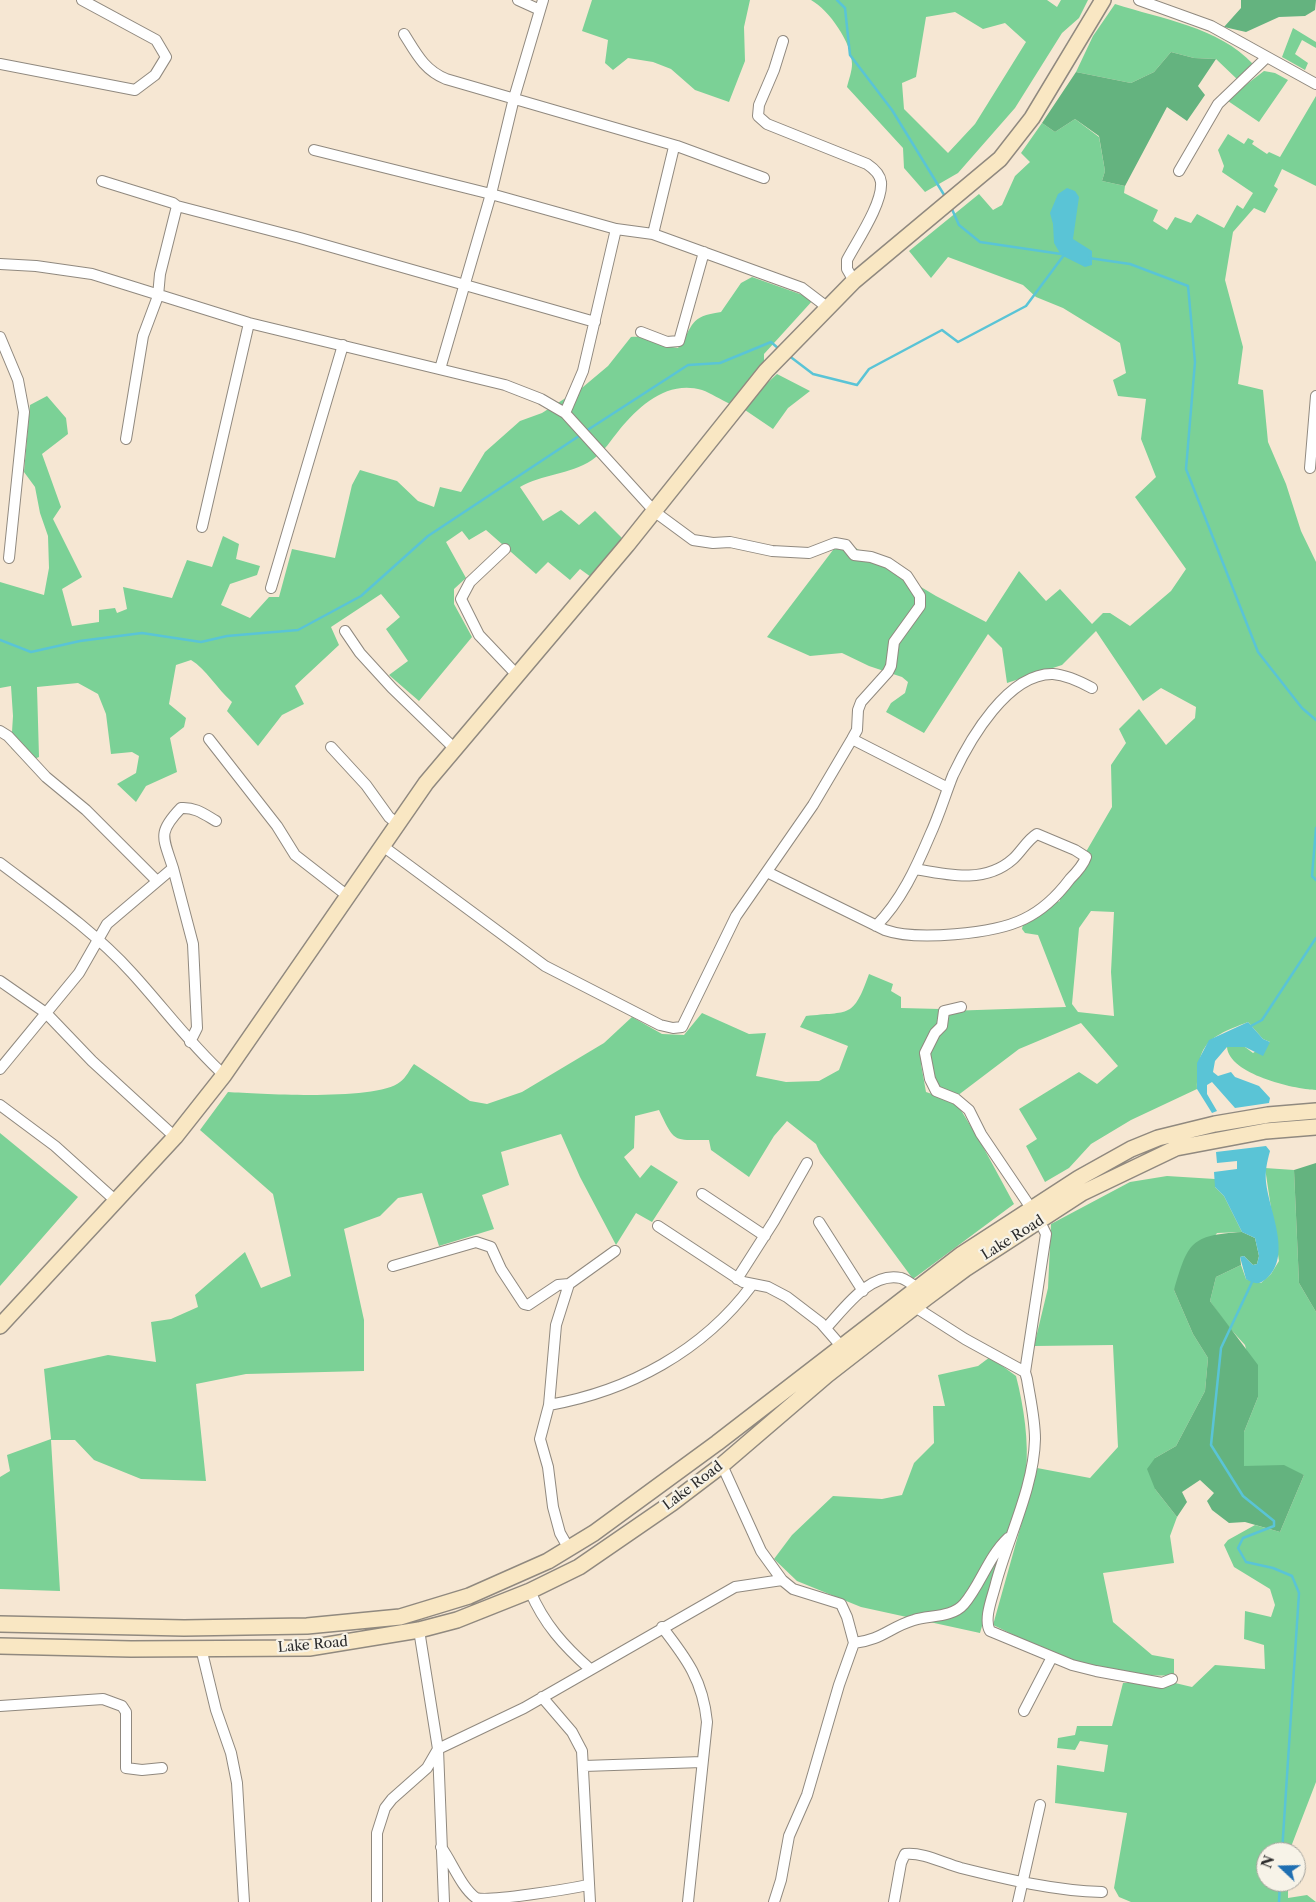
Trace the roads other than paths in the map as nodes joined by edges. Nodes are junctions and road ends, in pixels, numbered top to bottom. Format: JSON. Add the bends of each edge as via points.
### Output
{"nodes":[{"id":1,"x":82,"y":0,"type":"edge"},
{"id":2,"x":518,"y":0,"type":"edge"},
{"id":3,"x":543,"y":0,"type":"edge"},
{"id":4,"x":1103,"y":0,"type":"edge"},
{"id":5,"x":1139,"y":0,"type":"edge"},
{"id":6,"x":540,"y":10,"type":"junction"},
{"id":7,"x":404,"y":34,"type":"dead end"},
{"id":8,"x":783,"y":41,"type":"dead end"},
{"id":9,"x":1266,"y":58,"type":"junction"},
{"id":10,"x":0,"y":64,"type":"edge"},
{"id":11,"x":1316,"y":84,"type":"edge"},
{"id":12,"x":514,"y":98,"type":"junction"},
{"id":13,"x":674,"y":146,"type":"junction"},
{"id":14,"x":314,"y":150,"type":"dead end"},
{"id":15,"x":1179,"y":171,"type":"dead end"},
{"id":16,"x":764,"y":178,"type":"dead end"},
{"id":17,"x":102,"y":181,"type":"dead end"},
{"id":18,"x":491,"y":194,"type":"junction"},
{"id":19,"x":177,"y":206,"type":"junction"},
{"id":20,"x":616,"y":229,"type":"junction"},
{"id":21,"x":653,"y":234,"type":"junction"},
{"id":22,"x":704,"y":252,"type":"junction"},
{"id":23,"x":0,"y":264,"type":"edge"},
{"id":24,"x":854,"y":281,"type":"junction"},
{"id":25,"x":465,"y":284,"type":"junction"},
{"id":26,"x":158,"y":296,"type":"junction"},
{"id":27,"x":827,"y":307,"type":"junction"},
{"id":28,"x":595,"y":322,"type":"junction"},
{"id":29,"x":249,"y":323,"type":"junction"},
{"id":30,"x":641,"y":332,"type":"dead end"},
{"id":31,"x":0,"y":337,"type":"edge"},
{"id":32,"x":343,"y":345,"type":"junction"},
{"id":33,"x":440,"y":369,"type":"junction"},
{"id":34,"x":1316,"y":396,"type":"edge"},
{"id":35,"x":565,"y":413,"type":"junction"},
{"id":36,"x":1314,"y":436,"type":"edge"},
{"id":37,"x":126,"y":439,"type":"dead end"},
{"id":38,"x":1310,"y":468,"type":"dead end"},
{"id":39,"x":655,"y":512,"type":"junction"},
{"id":40,"x":202,"y":527,"type":"dead end"},
{"id":41,"x":504,"y":549,"type":"dead end"},
{"id":42,"x":8,"y":558,"type":"dead end"},
{"id":43,"x":271,"y":588,"type":"dead end"},
{"id":44,"x":345,"y":631,"type":"dead end"},
{"id":45,"x":518,"y":676,"type":"junction"},
{"id":46,"x":1092,"y":688,"type":"dead end"},
{"id":47,"x":0,"y":731,"type":"edge"},
{"id":48,"x":209,"y":739,"type":"dead end"},
{"id":49,"x":852,"y":739,"type":"junction"},
{"id":50,"x":331,"y":747,"type":"dead end"},
{"id":51,"x":455,"y":750,"type":"junction"},
{"id":52,"x":948,"y":788,"type":"junction"},
{"id":53,"x":216,"y":821,"type":"dead end"},
{"id":54,"x":399,"y":824,"type":"junction"},
{"id":55,"x":384,"y":847,"type":"junction"},
{"id":56,"x":0,"y":862,"type":"edge"},
{"id":57,"x":174,"y":868,"type":"junction"},
{"id":58,"x":915,"y":869,"type":"junction"},
{"id":59,"x":768,"y":872,"type":"junction"},
{"id":60,"x":156,"y":880,"type":"junction"},
{"id":61,"x":349,"y":897,"type":"junction"},
{"id":62,"x":876,"y":926,"type":"junction"},
{"id":63,"x":98,"y":940,"type":"junction"},
{"id":64,"x":0,"y":982,"type":"edge"},
{"id":65,"x":961,"y":1008,"type":"dead end"},
{"id":66,"x":46,"y":1013,"type":"junction"},
{"id":67,"x":190,"y":1042,"type":"junction"},
{"id":68,"x":0,"y":1069,"type":"edge"},
{"id":69,"x":224,"y":1075,"type":"junction"},
{"id":70,"x":0,"y":1105,"type":"edge"},
{"id":71,"x":1316,"y":1110,"type":"edge"},
{"id":72,"x":1316,"y":1127,"type":"edge"},
{"id":73,"x":175,"y":1138,"type":"junction"},
{"id":74,"x":807,"y":1163,"type":"dead end"},
{"id":75,"x":702,"y":1194,"type":"dead end"},
{"id":76,"x":116,"y":1201,"type":"junction"},
{"id":77,"x":1031,"y":1208,"type":"junction"},
{"id":78,"x":819,"y":1222,"type":"dead end"},
{"id":79,"x":1040,"y":1222,"type":"junction"},
{"id":80,"x":658,"y":1226,"type":"dead end"},
{"id":81,"x":765,"y":1236,"type":"junction"},
{"id":82,"x":615,"y":1251,"type":"dead end"},
{"id":83,"x":393,"y":1266,"type":"dead end"},
{"id":84,"x":737,"y":1279,"type":"junction"},
{"id":85,"x":569,"y":1284,"type":"junction"},
{"id":86,"x":752,"y":1285,"type":"junction"},
{"id":87,"x":918,"y":1288,"type":"junction"},
{"id":88,"x":863,"y":1291,"type":"junction"},
{"id":89,"x":915,"y":1307,"type":"junction"},
{"id":90,"x":0,"y":1326,"type":"edge"},
{"id":91,"x":826,"y":1328,"type":"junction"},
{"id":92,"x":841,"y":1346,"type":"junction"},
{"id":93,"x":1025,"y":1372,"type":"junction"},
{"id":94,"x":549,"y":1405,"type":"junction"},
{"id":95,"x":722,"y":1465,"type":"junction"},
{"id":96,"x":1011,"y":1536,"type":"junction"},
{"id":97,"x":568,"y":1549,"type":"junction"},
{"id":98,"x":782,"y":1580,"type":"junction"},
{"id":99,"x":530,"y":1591,"type":"junction"},
{"id":100,"x":0,"y":1624,"type":"edge"},
{"id":101,"x":662,"y":1627,"type":"junction"},
{"id":102,"x":419,"y":1630,"type":"junction"},
{"id":103,"x":854,"y":1643,"type":"junction"},
{"id":104,"x":0,"y":1646,"type":"edge"},
{"id":105,"x":201,"y":1648,"type":"junction"},
{"id":106,"x":1052,"y":1657,"type":"junction"},
{"id":107,"x":590,"y":1669,"type":"junction"},
{"id":108,"x":1172,"y":1679,"type":"dead end"},
{"id":109,"x":542,"y":1698,"type":"junction"},
{"id":110,"x":0,"y":1706,"type":"edge"},
{"id":111,"x":1024,"y":1711,"type":"dead end"},
{"id":112,"x":438,"y":1749,"type":"junction"},
{"id":113,"x":702,"y":1762,"type":"junction"},
{"id":114,"x":584,"y":1766,"type":"junction"},
{"id":115,"x":162,"y":1768,"type":"dead end"},
{"id":116,"x":1040,"y":1805,"type":"dead end"},
{"id":117,"x":441,"y":1847,"type":"junction"},
{"id":118,"x":1024,"y":1882,"type":"junction"},
{"id":119,"x":588,"y":1886,"type":"junction"},
{"id":120,"x":1102,"y":1892,"type":"dead end"},
{"id":121,"x":244,"y":1902,"type":"edge"},
{"id":122,"x":377,"y":1902,"type":"edge"},
{"id":123,"x":444,"y":1902,"type":"edge"},
{"id":124,"x":590,"y":1902,"type":"edge"},
{"id":125,"x":688,"y":1902,"type":"edge"},
{"id":126,"x":774,"y":1902,"type":"edge"},
{"id":127,"x":894,"y":1902,"type":"edge"},
{"id":128,"x":1018,"y":1902,"type":"edge"}],
"edges":[{"from":1,"to":10,"type":"street","via":[[156,40],[166,57],[155,75],[135,90]]},
{"from":2,"to":6,"type":"street"},
{"from":3,"to":6,"type":"street"},
{"from":4,"to":24,"type":"main road","via":[[1032,118],[1000,159]]},
{"from":5,"to":9,"type":"street","via":[[1210,26]]},
{"from":6,"to":12,"type":"street"},
{"from":7,"to":12,"type":"street","via":[[424,65],[434,74]]},
{"from":8,"to":24,"type":"street","via":[[759,105],[758,116],[767,124],[867,164],[881,182],[877,202],[847,260],[847,269]]},
{"from":9,"to":11,"type":"street"},
{"from":9,"to":15,"type":"street","via":[[1218,104]]},
{"from":12,"to":13,"type":"street"},
{"from":12,"to":18,"type":"street"},
{"from":13,"to":16,"type":"street"},
{"from":13,"to":21,"type":"street"},
{"from":14,"to":18,"type":"street"},
{"from":17,"to":19,"type":"street"},
{"from":18,"to":20,"type":"street"},
{"from":18,"to":25,"type":"street"},
{"from":19,"to":25,"type":"street"},
{"from":19,"to":26,"type":"street","via":[[160,274]]},
{"from":20,"to":21,"type":"street"},
{"from":20,"to":28,"type":"street"},
{"from":21,"to":22,"type":"street"},
{"from":22,"to":27,"type":"street","via":[[802,288]]},
{"from":22,"to":30,"type":"street","via":[[679,340],[667,342]]},
{"from":23,"to":26,"type":"street","via":[[92,274]]},
{"from":24,"to":27,"type":"main road"},
{"from":25,"to":28,"type":"street"},
{"from":25,"to":33,"type":"street"},
{"from":26,"to":29,"type":"street"},
{"from":26,"to":37,"type":"street","via":[[143,336]]},
{"from":27,"to":39,"type":"main road","via":[[766,370]]},
{"from":28,"to":35,"type":"street","via":[[583,371]]},
{"from":29,"to":32,"type":"street"},
{"from":29,"to":40,"type":"street"},
{"from":31,"to":42,"type":"street","via":[[18,380],[24,412]]},
{"from":32,"to":33,"type":"street"},
{"from":32,"to":43,"type":"street"},
{"from":33,"to":35,"type":"street","via":[[505,385],[541,399]]},
{"from":34,"to":36,"type":"street"},
{"from":35,"to":39,"type":"street"},
{"from":36,"to":38,"type":"street"},
{"from":39,"to":45,"type":"main road"},
{"from":39,"to":49,"type":"street","via":[[697,541],[730,542],[772,551],[809,553],[835,543],[843,544],[854,554],[888,563],[907,576],[921,603],[894,642],[892,666],[861,702],[857,730]]},
{"from":41,"to":45,"type":"street","via":[[470,582],[461,599],[479,635]]},
{"from":44,"to":51,"type":"street","via":[[392,688]]},
{"from":45,"to":51,"type":"main road"},
{"from":46,"to":52,"type":"street","via":[[1054,674],[1042,675],[1012,690],[976,735]]},
{"from":47,"to":60,"type":"street"},
{"from":48,"to":61,"type":"street","via":[[277,826],[295,855]]},
{"from":49,"to":52,"type":"street"},
{"from":49,"to":59,"type":"street"},
{"from":50,"to":54,"type":"street"},
{"from":51,"to":54,"type":"main road","via":[[426,783]]},
{"from":52,"to":58,"type":"street"},
{"from":53,"to":57,"type":"street","via":[[200,811],[181,808],[167,823],[163,834]]},
{"from":54,"to":55,"type":"main road"},
{"from":55,"to":59,"type":"street","via":[[545,966],[668,1028],[682,1027],[736,916]]},
{"from":55,"to":61,"type":"main road"},
{"from":56,"to":63,"type":"street"},
{"from":57,"to":60,"type":"street"},
{"from":57,"to":67,"type":"street","via":[[193,944],[197,1028]]},
{"from":58,"to":62,"type":"street","via":[[889,913]]},
{"from":58,"to":62,"type":"street","via":[[962,876],[984,873],[1008,863],[1037,834],[1076,850],[1086,858],[1048,904],[1011,924],[976,931],[913,936],[894,934]]},
{"from":59,"to":62,"type":"street"},
{"from":60,"to":63,"type":"street","via":[[106,924]]},
{"from":61,"to":69,"type":"main road"},
{"from":63,"to":66,"type":"street","via":[[79,973]]},
{"from":63,"to":67,"type":"street","via":[[132,972]]},
{"from":64,"to":66,"type":"street"},
{"from":65,"to":77,"type":"street","via":[[944,1011],[942,1026],[926,1049],[925,1061],[933,1087],[969,1110]]},
{"from":66,"to":68,"type":"street"},
{"from":66,"to":73,"type":"street"},
{"from":67,"to":69,"type":"street"},
{"from":69,"to":73,"type":"main road"},
{"from":70,"to":76,"type":"street","via":[[55,1146]]},
{"from":71,"to":77,"type":"main road","name":"Lake Road","via":[[1215,1124],[1158,1138],[1131,1149]]},
{"from":72,"to":79,"type":"main road","name":"Lake Road","via":[[1266,1131],[1176,1148],[1082,1193]]},
{"from":73,"to":76,"type":"main road"},
{"from":74,"to":81,"type":"street"},
{"from":75,"to":81,"type":"street"},
{"from":76,"to":90,"type":"main road"},
{"from":77,"to":87,"type":"main road","name":"Lake Road"},
{"from":78,"to":88,"type":"street"},
{"from":79,"to":89,"type":"main road","name":"Lake Road","via":[[965,1269]]},
{"from":79,"to":93,"type":"street","via":[[1046,1234]]},
{"from":80,"to":84,"type":"street"},
{"from":81,"to":84,"type":"street"},
{"from":82,"to":85,"type":"street"},
{"from":83,"to":85,"type":"street","via":[[476,1242],[491,1247],[524,1304],[528,1305],[558,1285]]},
{"from":84,"to":86,"type":"street"},
{"from":85,"to":94,"type":"street","via":[[556,1325]]},
{"from":86,"to":91,"type":"street","via":[[787,1296]]},
{"from":86,"to":94,"type":"street","via":[[719,1324],[682,1353],[637,1379],[584,1398]]},
{"from":87,"to":88,"type":"street","via":[[901,1278],[892,1278],[876,1281]]},
{"from":87,"to":92,"type":"main road","name":"Lake Road"},
{"from":88,"to":91,"type":"street"},
{"from":89,"to":93,"type":"street"},
{"from":89,"to":95,"type":"main road","name":"Lake Road","via":[[827,1375]]},
{"from":91,"to":92,"type":"street"},
{"from":92,"to":97,"type":"main road","name":"Lake Road","via":[[717,1443]]},
{"from":93,"to":96,"type":"street","via":[[1034,1451]]},
{"from":94,"to":97,"type":"street","via":[[540,1439],[560,1533]]},
{"from":95,"to":98,"type":"street","via":[[761,1551]]},
{"from":95,"to":99,"type":"main road","name":"Lake Road","via":[[579,1567]]},
{"from":96,"to":103,"type":"street","via":[[994,1553],[969,1597],[957,1610],[914,1620],[877,1639]]},
{"from":96,"to":106,"type":"street","via":[[994,1591],[988,1628],[992,1633]]},
{"from":97,"to":100,"type":"main road","name":"Lake Road","via":[[469,1596],[400,1617],[266,1627]]},
{"from":98,"to":101,"type":"street","via":[[735,1586]]},
{"from":98,"to":103,"type":"street","via":[[793,1589],[841,1604]]},
{"from":99,"to":102,"type":"main road","name":"Lake Road","via":[[457,1620]]},
{"from":99,"to":107,"type":"street","via":[[552,1632]]},
{"from":101,"to":107,"type":"street"},
{"from":101,"to":113,"type":"street","via":[[686,1660],[701,1689],[707,1722]]},
{"from":102,"to":105,"type":"main road","name":"Lake Road","via":[[309,1648]]},
{"from":102,"to":112,"type":"street"},
{"from":103,"to":126,"type":"street","via":[[807,1795],[789,1836]]},
{"from":104,"to":105,"type":"main road","name":"Lake Road"},
{"from":105,"to":121,"type":"street","via":[[238,1783]]},
{"from":106,"to":108,"type":"street","via":[[1140,1680],[1162,1683]]},
{"from":106,"to":111,"type":"street"},
{"from":107,"to":109,"type":"street"},
{"from":109,"to":112,"type":"street"},
{"from":109,"to":114,"type":"street","via":[[572,1732],[582,1751]]},
{"from":110,"to":115,"type":"street","via":[[103,1699],[113,1702],[126,1712],[126,1768]]},
{"from":112,"to":117,"type":"street"},
{"from":112,"to":122,"type":"street","via":[[426,1768],[385,1808],[377,1833]]},
{"from":113,"to":114,"type":"street"},
{"from":113,"to":125,"type":"street"},
{"from":114,"to":119,"type":"street"},
{"from":116,"to":118,"type":"street"},
{"from":117,"to":119,"type":"street","via":[[471,1894],[484,1902]]},
{"from":117,"to":123,"type":"street"},
{"from":118,"to":120,"type":"street"},
{"from":118,"to":127,"type":"street","via":[[915,1853],[905,1854]]},
{"from":118,"to":128,"type":"street"},
{"from":119,"to":124,"type":"street"}]}
